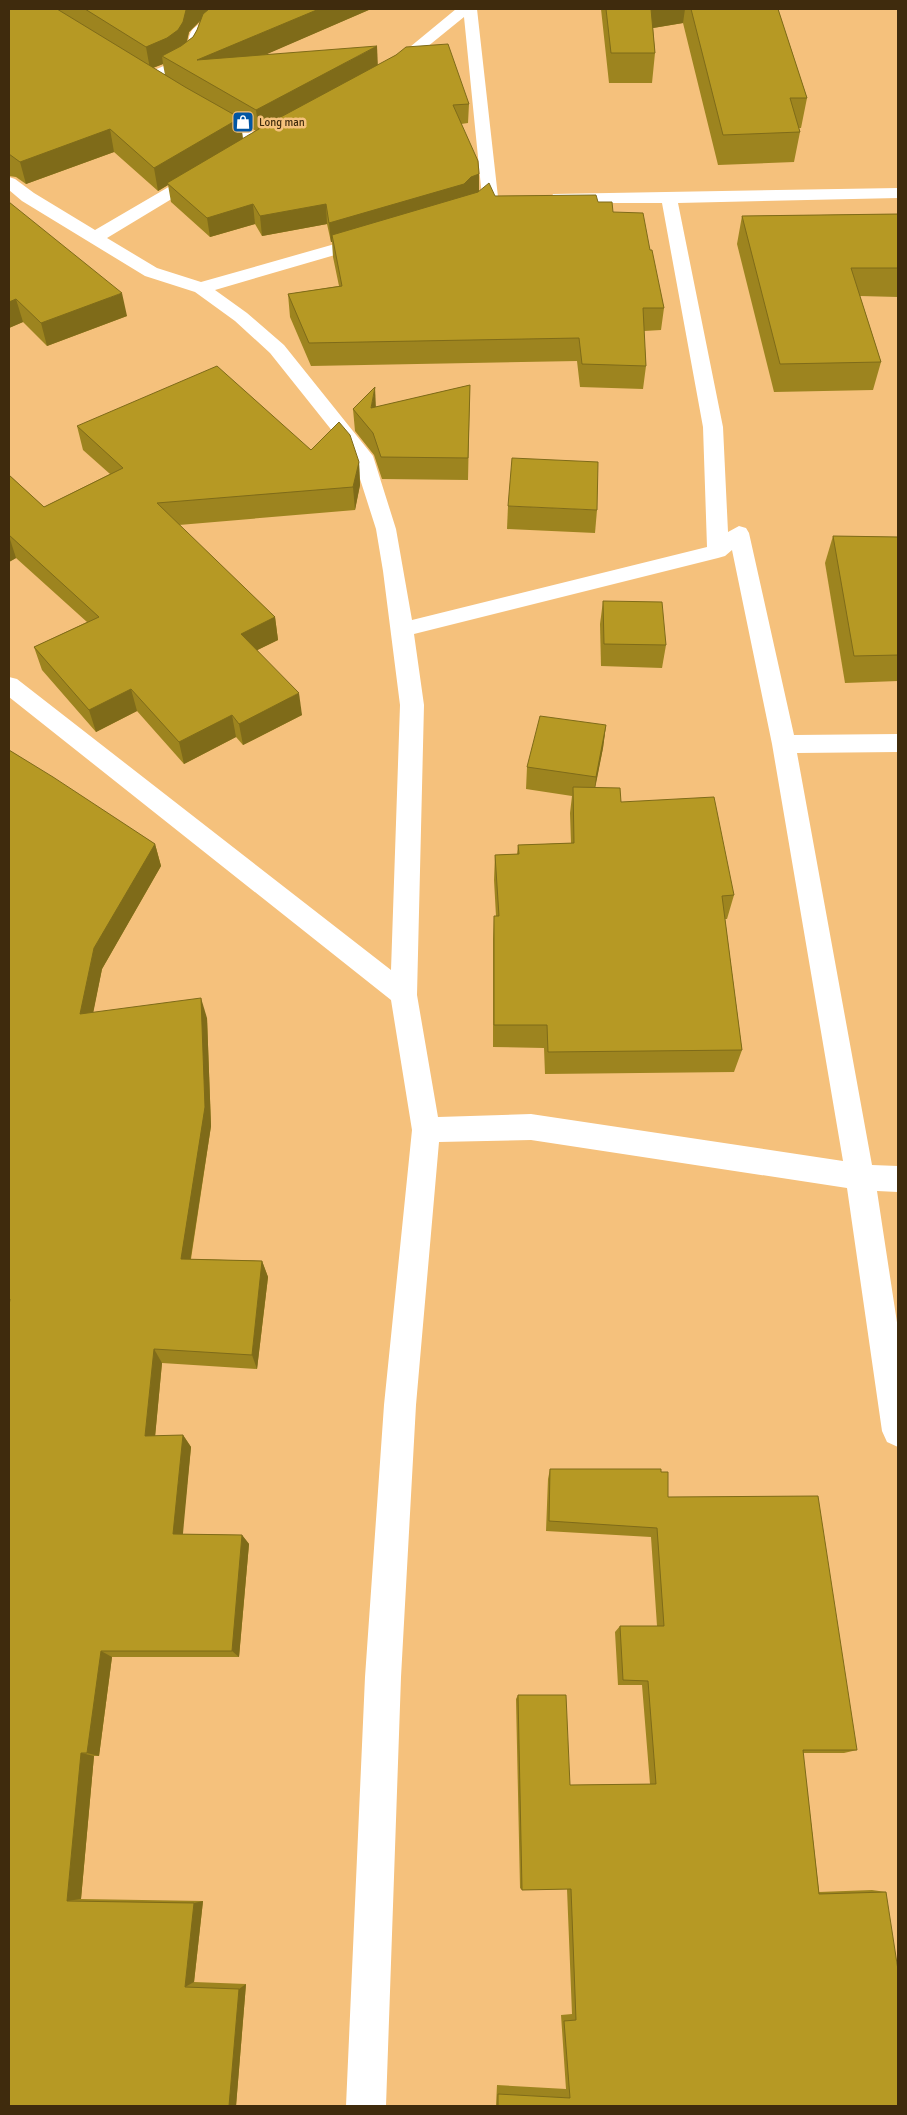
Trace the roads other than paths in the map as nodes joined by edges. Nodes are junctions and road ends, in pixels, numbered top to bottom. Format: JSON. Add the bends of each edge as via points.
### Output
{"nodes":[{"id":1,"x":251,"y":9,"type":"edge"},
{"id":2,"x":464,"y":9,"type":"edge"},
{"id":3,"x":470,"y":9,"type":"edge"},
{"id":4,"x":134,"y":67,"type":"edge"},
{"id":5,"x":150,"y":77,"type":"junction"},
{"id":6,"x":375,"y":78,"type":"edge"},
{"id":7,"x":164,"y":86,"type":"edge"},
{"id":8,"x":194,"y":105,"type":"edge"},
{"id":9,"x":275,"y":132,"type":"edge"},
{"id":10,"x":259,"y":141,"type":"junction"},
{"id":11,"x":242,"y":150,"type":"edge"},
{"id":12,"x":218,"y":165,"type":"edge"},
{"id":13,"x":9,"y":182,"type":"edge"},
{"id":14,"x":898,"y":193,"type":"edge"},
{"id":15,"x":510,"y":197,"type":"edge"},
{"id":16,"x":540,"y":197,"type":"edge"},
{"id":17,"x":669,"y":198,"type":"junction"},
{"id":18,"x":387,"y":234,"type":"edge"},
{"id":19,"x":94,"y":238,"type":"junction"},
{"id":20,"x":201,"y":288,"type":"junction"},
{"id":21,"x":718,"y":551,"type":"junction"},
{"id":22,"x":401,"y":630,"type":"junction"},
{"id":23,"x":9,"y":685,"type":"edge"},
{"id":24,"x":898,"y":743,"type":"edge"},
{"id":25,"x":784,"y":744,"type":"junction"},
{"id":26,"x":404,"y":996,"type":"junction"},
{"id":27,"x":426,"y":1130,"type":"junction"},
{"id":28,"x":860,"y":1177,"type":"junction"},
{"id":29,"x":898,"y":1179,"type":"edge"},
{"id":30,"x":898,"y":1431,"type":"edge"},
{"id":31,"x":366,"y":2106,"type":"edge"}],
"edges":[{"from":1,"to":5,"type":"street","via":[[206,26],[196,33],[195,45],[189,55]]},
{"from":2,"to":6,"type":"street","via":[[391,69]]},
{"from":3,"to":15,"type":"street","via":[[484,200]]},
{"from":4,"to":5,"type":"street"},
{"from":5,"to":7,"type":"street"},
{"from":8,"to":10,"type":"street"},
{"from":9,"to":10,"type":"street"},
{"from":10,"to":11,"type":"street"},
{"from":12,"to":19,"type":"street"},
{"from":13,"to":19,"type":"street","via":[[28,198]]},
{"from":14,"to":17,"type":"street"},
{"from":16,"to":17,"type":"street"},
{"from":17,"to":21,"type":"street","via":[[713,427]]},
{"from":18,"to":20,"type":"street"},
{"from":19,"to":20,"type":"street","via":[[151,272]]},
{"from":20,"to":22,"type":"street","via":[[277,348],[363,456],[386,530]]},
{"from":21,"to":22,"type":"street"},
{"from":21,"to":25,"type":"street","via":[[739,533]]},
{"from":22,"to":26,"type":"street","via":[[412,706]]},
{"from":23,"to":26,"type":"street"},
{"from":24,"to":25,"type":"street"},
{"from":25,"to":28,"type":"street"},
{"from":26,"to":27,"type":"street"},
{"from":27,"to":28,"type":"street","via":[[531,1127]]},
{"from":27,"to":31,"type":"street","via":[[399,1424],[383,1677]]},
{"from":28,"to":29,"type":"street"},
{"from":28,"to":30,"type":"street"}]}
